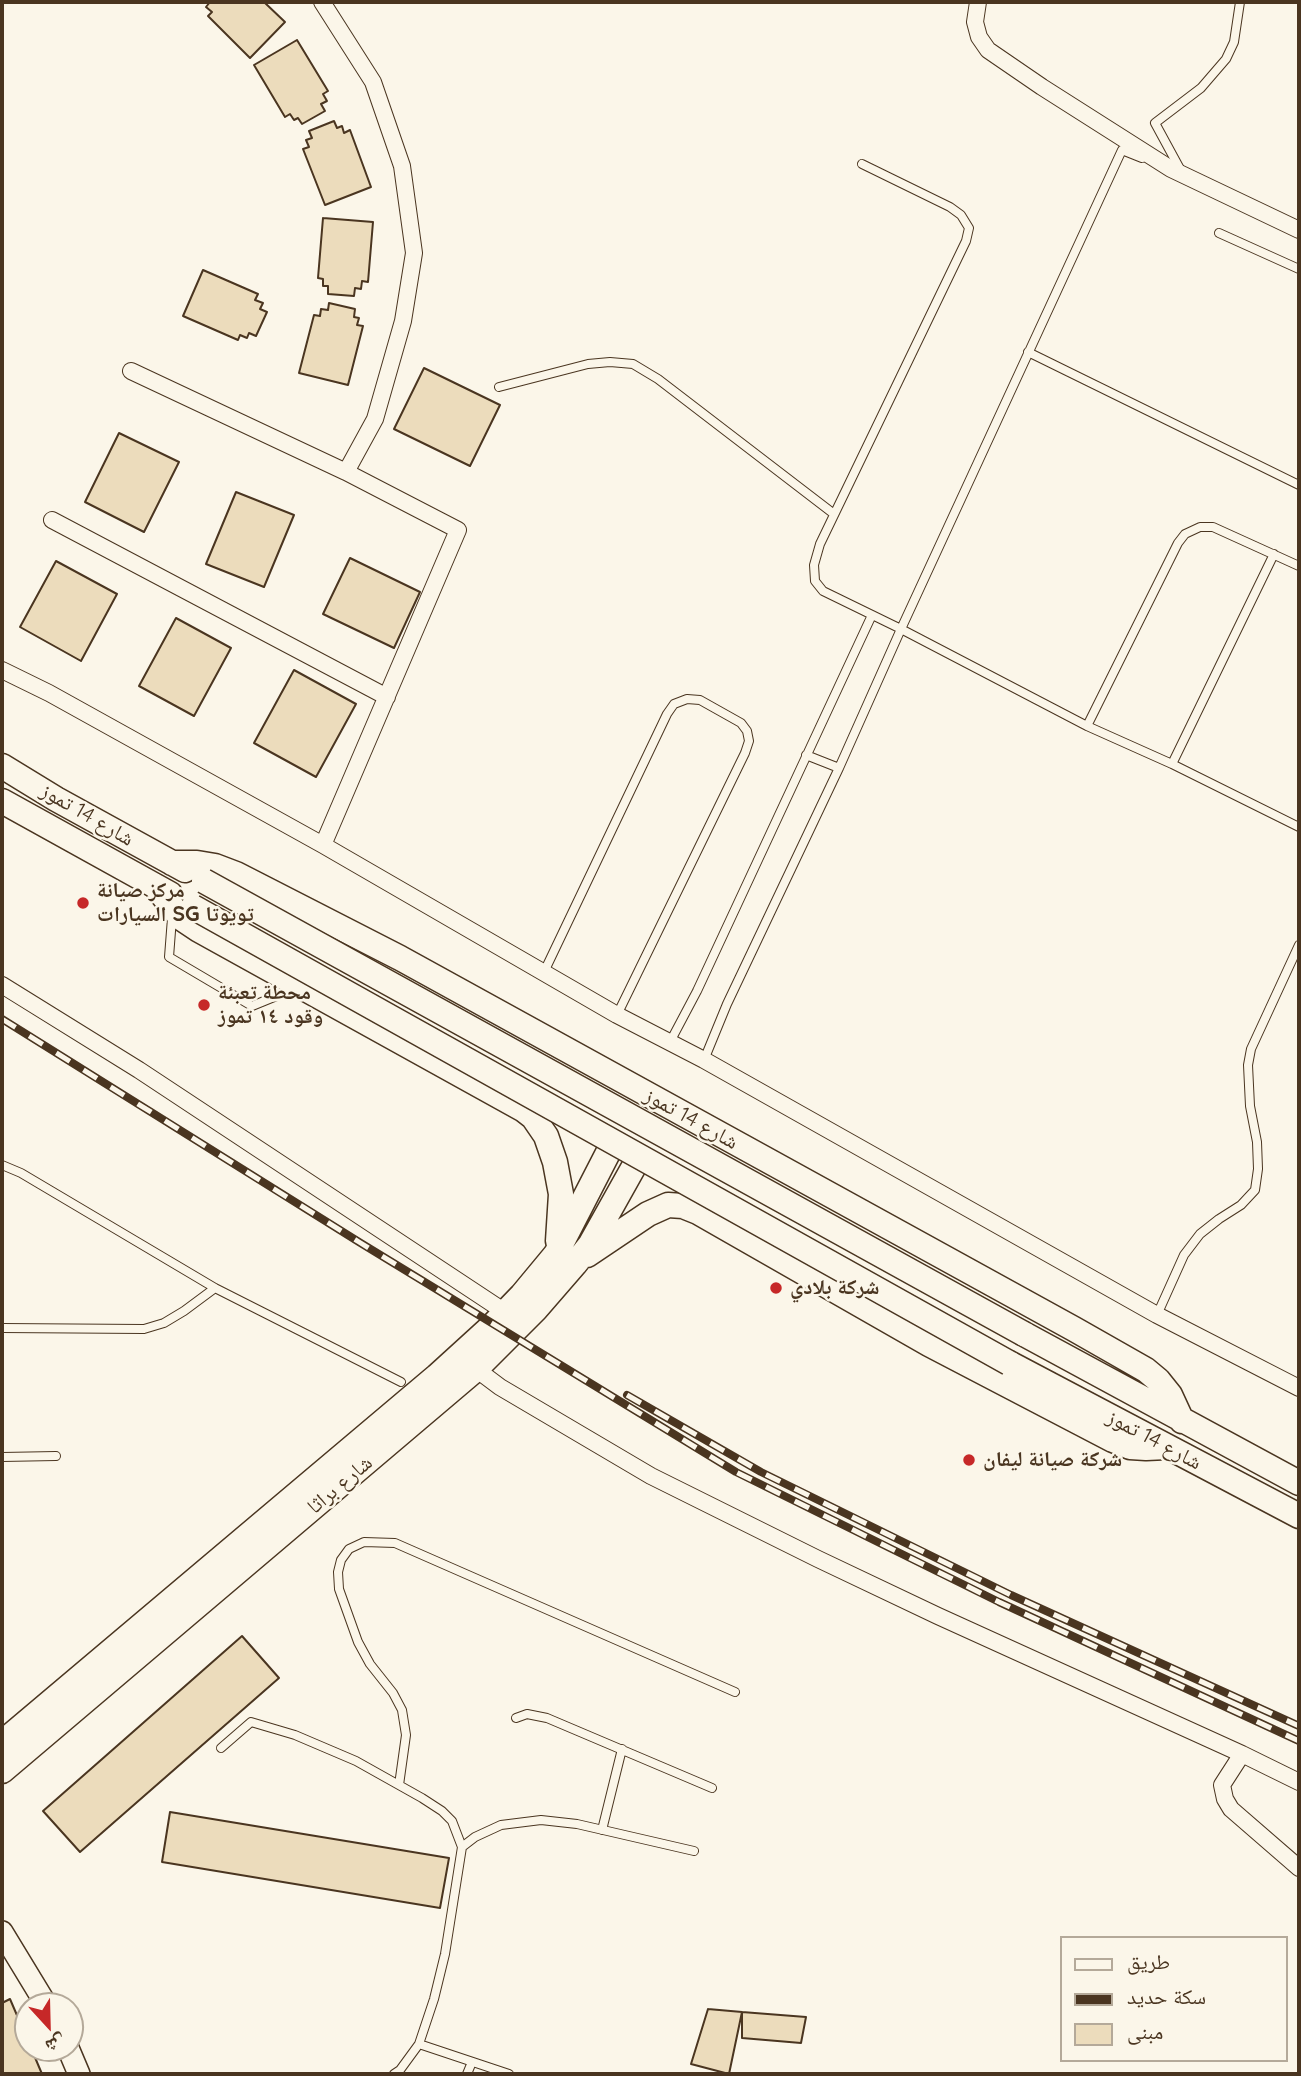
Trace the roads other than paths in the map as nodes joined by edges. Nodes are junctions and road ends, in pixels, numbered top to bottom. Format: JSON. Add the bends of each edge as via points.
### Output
{"nodes":[{"id":1,"x":322,"y":2,"type":"edge"},
{"id":2,"x":978,"y":2,"type":"edge"},
{"id":3,"x":1240,"y":2,"type":"edge"},
{"id":4,"x":862,"y":164,"type":"dead end"},
{"id":5,"x":1177,"y":172,"type":"junction"},
{"id":6,"x":1299,"y":230,"type":"edge"},
{"id":7,"x":1219,"y":233,"type":"dead end"},
{"id":8,"x":1299,"y":270,"type":"edge"},
{"id":9,"x":1028,"y":352,"type":"junction"},
{"id":10,"x":131,"y":371,"type":"dead end"},
{"id":11,"x":499,"y":387,"type":"dead end"},
{"id":12,"x":346,"y":472,"type":"junction"},
{"id":13,"x":1299,"y":485,"type":"edge"},
{"id":14,"x":834,"y":514,"type":"junction"},
{"id":15,"x":52,"y":520,"type":"dead end"},
{"id":16,"x":1274,"y":554,"type":"junction"},
{"id":17,"x":1299,"y":566,"type":"edge"},
{"id":18,"x":873,"y":615,"type":"junction"},
{"id":19,"x":901,"y":629,"type":"junction"},
{"id":20,"x":2,"y":670,"type":"edge"},
{"id":21,"x":387,"y":696,"type":"junction"},
{"id":22,"x":1087,"y":726,"type":"junction"},
{"id":23,"x":806,"y":755,"type":"junction"},
{"id":24,"x":1172,"y":764,"type":"junction"},
{"id":25,"x":2,"y":766,"type":"edge"},
{"id":26,"x":839,"y":768,"type":"junction"},
{"id":27,"x":2,"y":801,"type":"edge"},
{"id":28,"x":1299,"y":827,"type":"edge"},
{"id":29,"x":323,"y":845,"type":"junction"},
{"id":30,"x":172,"y":863,"type":"junction"},
{"id":31,"x":182,"y":907,"type":"junction"},
{"id":32,"x":1299,"y":945,"type":"edge"},
{"id":33,"x":544,"y":972,"type":"junction"},
{"id":34,"x":2,"y":985,"type":"edge"},
{"id":35,"x":301,"y":986,"type":"junction"},
{"id":36,"x":617,"y":1014,"type":"junction"},
{"id":37,"x":670,"y":1042,"type":"junction"},
{"id":38,"x":704,"y":1059,"type":"junction"},
{"id":39,"x":611,"y":1147,"type":"dead end"},
{"id":40,"x":637,"y":1161,"type":"dead end"},
{"id":41,"x":2,"y":1165,"type":"edge"},
{"id":42,"x":2,"y":1172,"type":"edge"},
{"id":43,"x":21,"y":1173,"type":"junction"},
{"id":44,"x":566,"y":1259,"type":"junction"},
{"id":45,"x":215,"y":1288,"type":"junction"},
{"id":46,"x":505,"y":1312,"type":"junction"},
{"id":47,"x":1157,"y":1315,"type":"junction"},
{"id":48,"x":2,"y":1328,"type":"edge"},
{"id":49,"x":476,"y":1369,"type":"junction"},
{"id":50,"x":401,"y":1382,"type":"dead end"},
{"id":51,"x":1299,"y":1388,"type":"edge"},
{"id":52,"x":1182,"y":1420,"type":"junction"},
{"id":53,"x":1167,"y":1447,"type":"junction"},
{"id":54,"x":56,"y":1455,"type":"dead end"},
{"id":55,"x":2,"y":1457,"type":"edge"},
{"id":56,"x":1299,"y":1483,"type":"edge"},
{"id":57,"x":1299,"y":1516,"type":"edge"},
{"id":58,"x":735,"y":1692,"type":"dead end"},
{"id":59,"x":516,"y":1718,"type":"dead end"},
{"id":60,"x":2,"y":1743,"type":"edge"},
{"id":61,"x":221,"y":1748,"type":"dead end"},
{"id":62,"x":622,"y":1749,"type":"junction"},
{"id":63,"x":1241,"y":1754,"type":"junction"},
{"id":64,"x":2,"y":1771,"type":"edge"},
{"id":65,"x":1299,"y":1782,"type":"edge"},
{"id":66,"x":399,"y":1785,"type":"junction"},
{"id":67,"x":712,"y":1788,"type":"dead end"},
{"id":68,"x":602,"y":1830,"type":"junction"},
{"id":69,"x":462,"y":1847,"type":"junction"},
{"id":70,"x":694,"y":1851,"type":"dead end"},
{"id":71,"x":1299,"y":1868,"type":"edge"},
{"id":72,"x":2,"y":1932,"type":"edge"},
{"id":73,"x":38,"y":1992,"type":"edge"},
{"id":74,"x":419,"y":2044,"type":"junction"},
{"id":75,"x":472,"y":2062,"type":"junction"},
{"id":76,"x":394,"y":2074,"type":"edge"},
{"id":77,"x":467,"y":2074,"type":"edge"},
{"id":78,"x":509,"y":2074,"type":"edge"}],
"edges":[{"from":1,"to":12,"type":"street","via":[[373,82],[402,166],[414,253],[404,321],[375,419]]},
{"from":2,"to":5,"type":"street","via":[[975,22],[988,50]]},
{"from":3,"to":5,"type":"lane","via":[[1234,42],[1226,59],[1201,88],[1155,123]]},
{"from":4,"to":14,"type":"lane","via":[[950,206],[969,228]]},
{"from":5,"to":6,"type":"street"},
{"from":5,"to":9,"type":"lane","via":[[1122,150]]},
{"from":7,"to":8,"type":"lane"},
{"from":9,"to":13,"type":"lane"},
{"from":9,"to":19,"type":"lane"},
{"from":10,"to":12,"type":"street"},
{"from":11,"to":14,"type":"lane","via":[[588,364],[633,364]]},
{"from":12,"to":21,"type":"street","via":[[458,530]]},
{"from":14,"to":18,"type":"lane","via":[[814,565],[815,581],[823,592]]},
{"from":15,"to":21,"type":"street"},
{"from":16,"to":17,"type":"lane"},
{"from":16,"to":22,"type":"lane","via":[[1213,527],[1185,534]]},
{"from":16,"to":24,"type":"lane"},
{"from":18,"to":19,"type":"lane"},
{"from":18,"to":23,"type":"lane"},
{"from":19,"to":22,"type":"lane"},
{"from":19,"to":26,"type":"lane"},
{"from":20,"to":29,"type":"street"},
{"from":21,"to":29,"type":"street"},
{"from":22,"to":24,"type":"lane"},
{"from":23,"to":26,"type":"lane"},
{"from":23,"to":37,"type":"lane"},
{"from":24,"to":28,"type":"lane"},
{"from":25,"to":30,"type":"main road","name":"شارع 14 تموز"},
{"from":26,"to":38,"type":"lane"},
{"from":27,"to":31,"type":"main road","name":"شارع 14 تموز","via":[[158,888]]},
{"from":29,"to":33,"type":"street"},
{"from":30,"to":52,"type":"main road","name":"شارع 14 تموز","bridge":true},
{"from":30,"to":52,"type":"main road","name":"شارع 14 تموز","via":[[197,863],[236,874],[400,958],[662,1115],[1146,1370],[1170,1395]]},
{"from":31,"to":35,"type":"main road","via":[[181,918],[199,930]]},
{"from":31,"to":35,"type":"lane","via":[[169,957],[252,1006]]},
{"from":31,"to":53,"type":"main road","name":"شارع 14 تموز","bridge":true},
{"from":32,"to":47,"type":"lane","via":[[1248,1065],[1257,1142],[1255,1190],[1200,1234],[1184,1255]]},
{"from":33,"to":36,"type":"street"},
{"from":33,"to":36,"type":"lane","via":[[674,704],[700,701],[741,723],[749,741],[744,753]]},
{"from":34,"to":46,"type":"street"},
{"from":35,"to":44,"type":"main road","via":[[533,1117],[555,1162]]},
{"from":36,"to":37,"type":"street"},
{"from":37,"to":38,"type":"street"},
{"from":38,"to":47,"type":"street"},
{"from":39,"to":44,"type":"main road","name":"شارع براثا"},
{"from":40,"to":44,"type":"main road","name":"شارع براثا","via":[[590,1245]]},
{"from":41,"to":43,"type":"lane"},
{"from":42,"to":43,"type":"lane"},
{"from":43,"to":45,"type":"lane"},
{"from":44,"to":46,"type":"main road","name":"شارع براثا"},
{"from":44,"to":49,"type":"main road","name":"شارع براثا","via":[[536,1309]]},
{"from":44,"to":53,"type":"main road","via":[[603,1243],[648,1214],[668,1205],[683,1206],[929,1344],[1113,1440],[1130,1447]]},
{"from":45,"to":48,"type":"lane","via":[[164,1323],[144,1329]]},
{"from":45,"to":50,"type":"lane"},
{"from":46,"to":60,"type":"main road","name":"شارع براثا","via":[[427,1385]]},
{"from":47,"to":51,"type":"street"},
{"from":49,"to":63,"type":"street","via":[[663,1482],[938,1616]]},
{"from":49,"to":64,"type":"main road","name":"شارع براثا"},
{"from":52,"to":56,"type":"main road","name":"شارع 14 تموز"},
{"from":53,"to":57,"type":"main road","name":"شارع 14 تموز"},
{"from":54,"to":55,"type":"lane"},
{"from":58,"to":66,"type":"lane","via":[[395,1543],[364,1542],[349,1549],[341,1560],[339,1589],[358,1642],[402,1710],[406,1735]]},
{"from":59,"to":62,"type":"lane","via":[[527,1714],[547,1718]]},
{"from":61,"to":66,"type":"lane","via":[[251,1722],[295,1735]]},
{"from":62,"to":67,"type":"lane"},
{"from":62,"to":68,"type":"lane"},
{"from":63,"to":65,"type":"street"},
{"from":63,"to":71,"type":"street","via":[[1222,1785],[1225,1799]]},
{"from":66,"to":69,"type":"lane","via":[[442,1811],[452,1821]]},
{"from":68,"to":69,"type":"lane","via":[[541,1819],[501,1825]]},
{"from":68,"to":70,"type":"lane"},
{"from":69,"to":74,"type":"lane","via":[[445,1954]]},
{"from":72,"to":73,"type":"street"},
{"from":74,"to":75,"type":"lane"},
{"from":74,"to":76,"type":"lane"},
{"from":75,"to":77,"type":"lane"},
{"from":75,"to":78,"type":"lane"}]}
